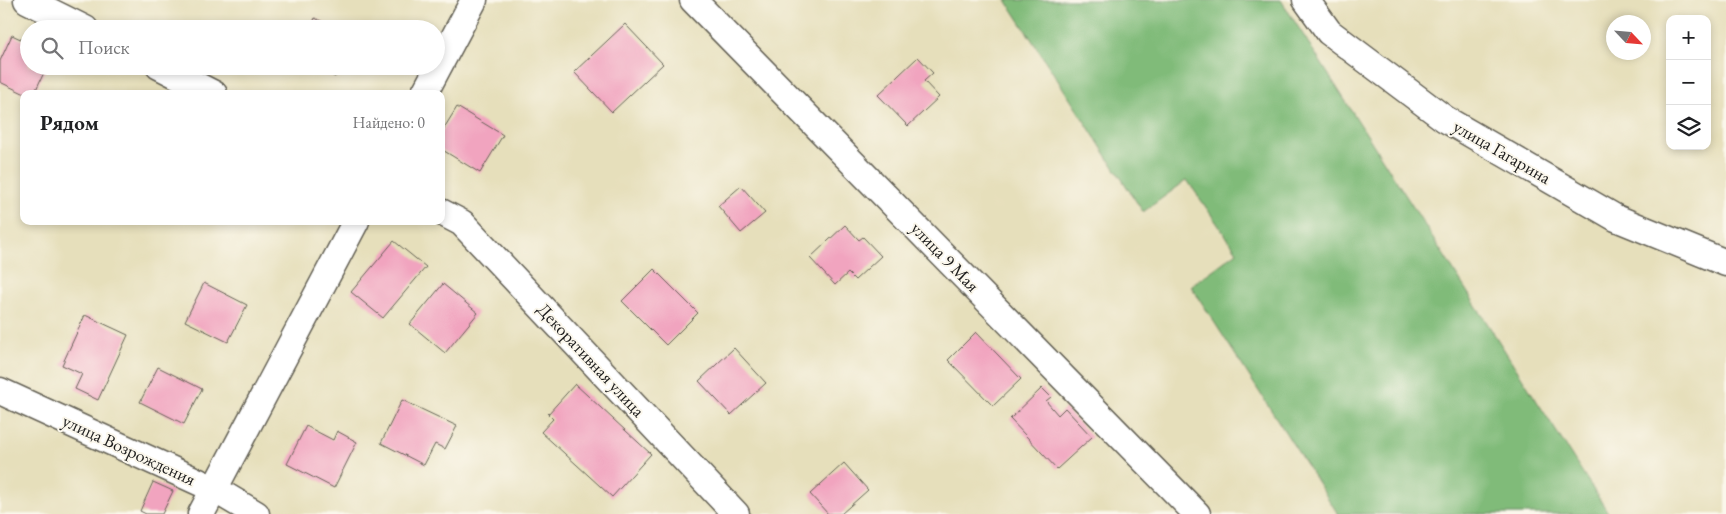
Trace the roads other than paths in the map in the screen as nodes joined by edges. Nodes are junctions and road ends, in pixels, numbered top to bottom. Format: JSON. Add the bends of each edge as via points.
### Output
{"nodes":[{"id":1,"x":27,"y":0,"type":"edge"},
{"id":2,"x":474,"y":0,"type":"edge"},
{"id":3,"x":694,"y":0,"type":"edge"},
{"id":4,"x":1306,"y":0,"type":"edge"},
{"id":5,"x":67,"y":20,"type":"edge"},
{"id":6,"x":445,"y":55,"type":"edge"},
{"id":7,"x":177,"y":75,"type":"edge"},
{"id":8,"x":434,"y":75,"type":"edge"},
{"id":9,"x":206,"y":90,"type":"edge"},
{"id":10,"x":426,"y":90,"type":"edge"},
{"id":11,"x":445,"y":214,"type":"edge"},
{"id":12,"x":354,"y":225,"type":"edge"},
{"id":13,"x":1726,"y":263,"type":"edge"},
{"id":14,"x":0,"y":390,"type":"edge"},
{"id":15,"x":214,"y":489,"type":"junction"},
{"id":16,"x":201,"y":514,"type":"edge"},
{"id":17,"x":256,"y":514,"type":"edge"},
{"id":18,"x":736,"y":514,"type":"edge"},
{"id":19,"x":1197,"y":514,"type":"edge"}],
"edges":[{"from":1,"to":5,"type":"street"},
{"from":2,"to":6,"type":"street"},
{"from":3,"to":19,"type":"street","name":"улица 9 Мая"},
{"from":4,"to":13,"type":"street","name":"улица Гагарина","via":[[1329,32],[1445,119],[1616,218]]},
{"from":7,"to":9,"type":"street"},
{"from":8,"to":10,"type":"street"},
{"from":11,"to":18,"type":"street","name":"Декоративная улица","via":[[462,223]]},
{"from":12,"to":15,"type":"street"},
{"from":14,"to":15,"type":"street","name":"улица Возрождения"},
{"from":15,"to":16,"type":"street"},
{"from":15,"to":17,"type":"street","name":"улица Возрождения"}]}
